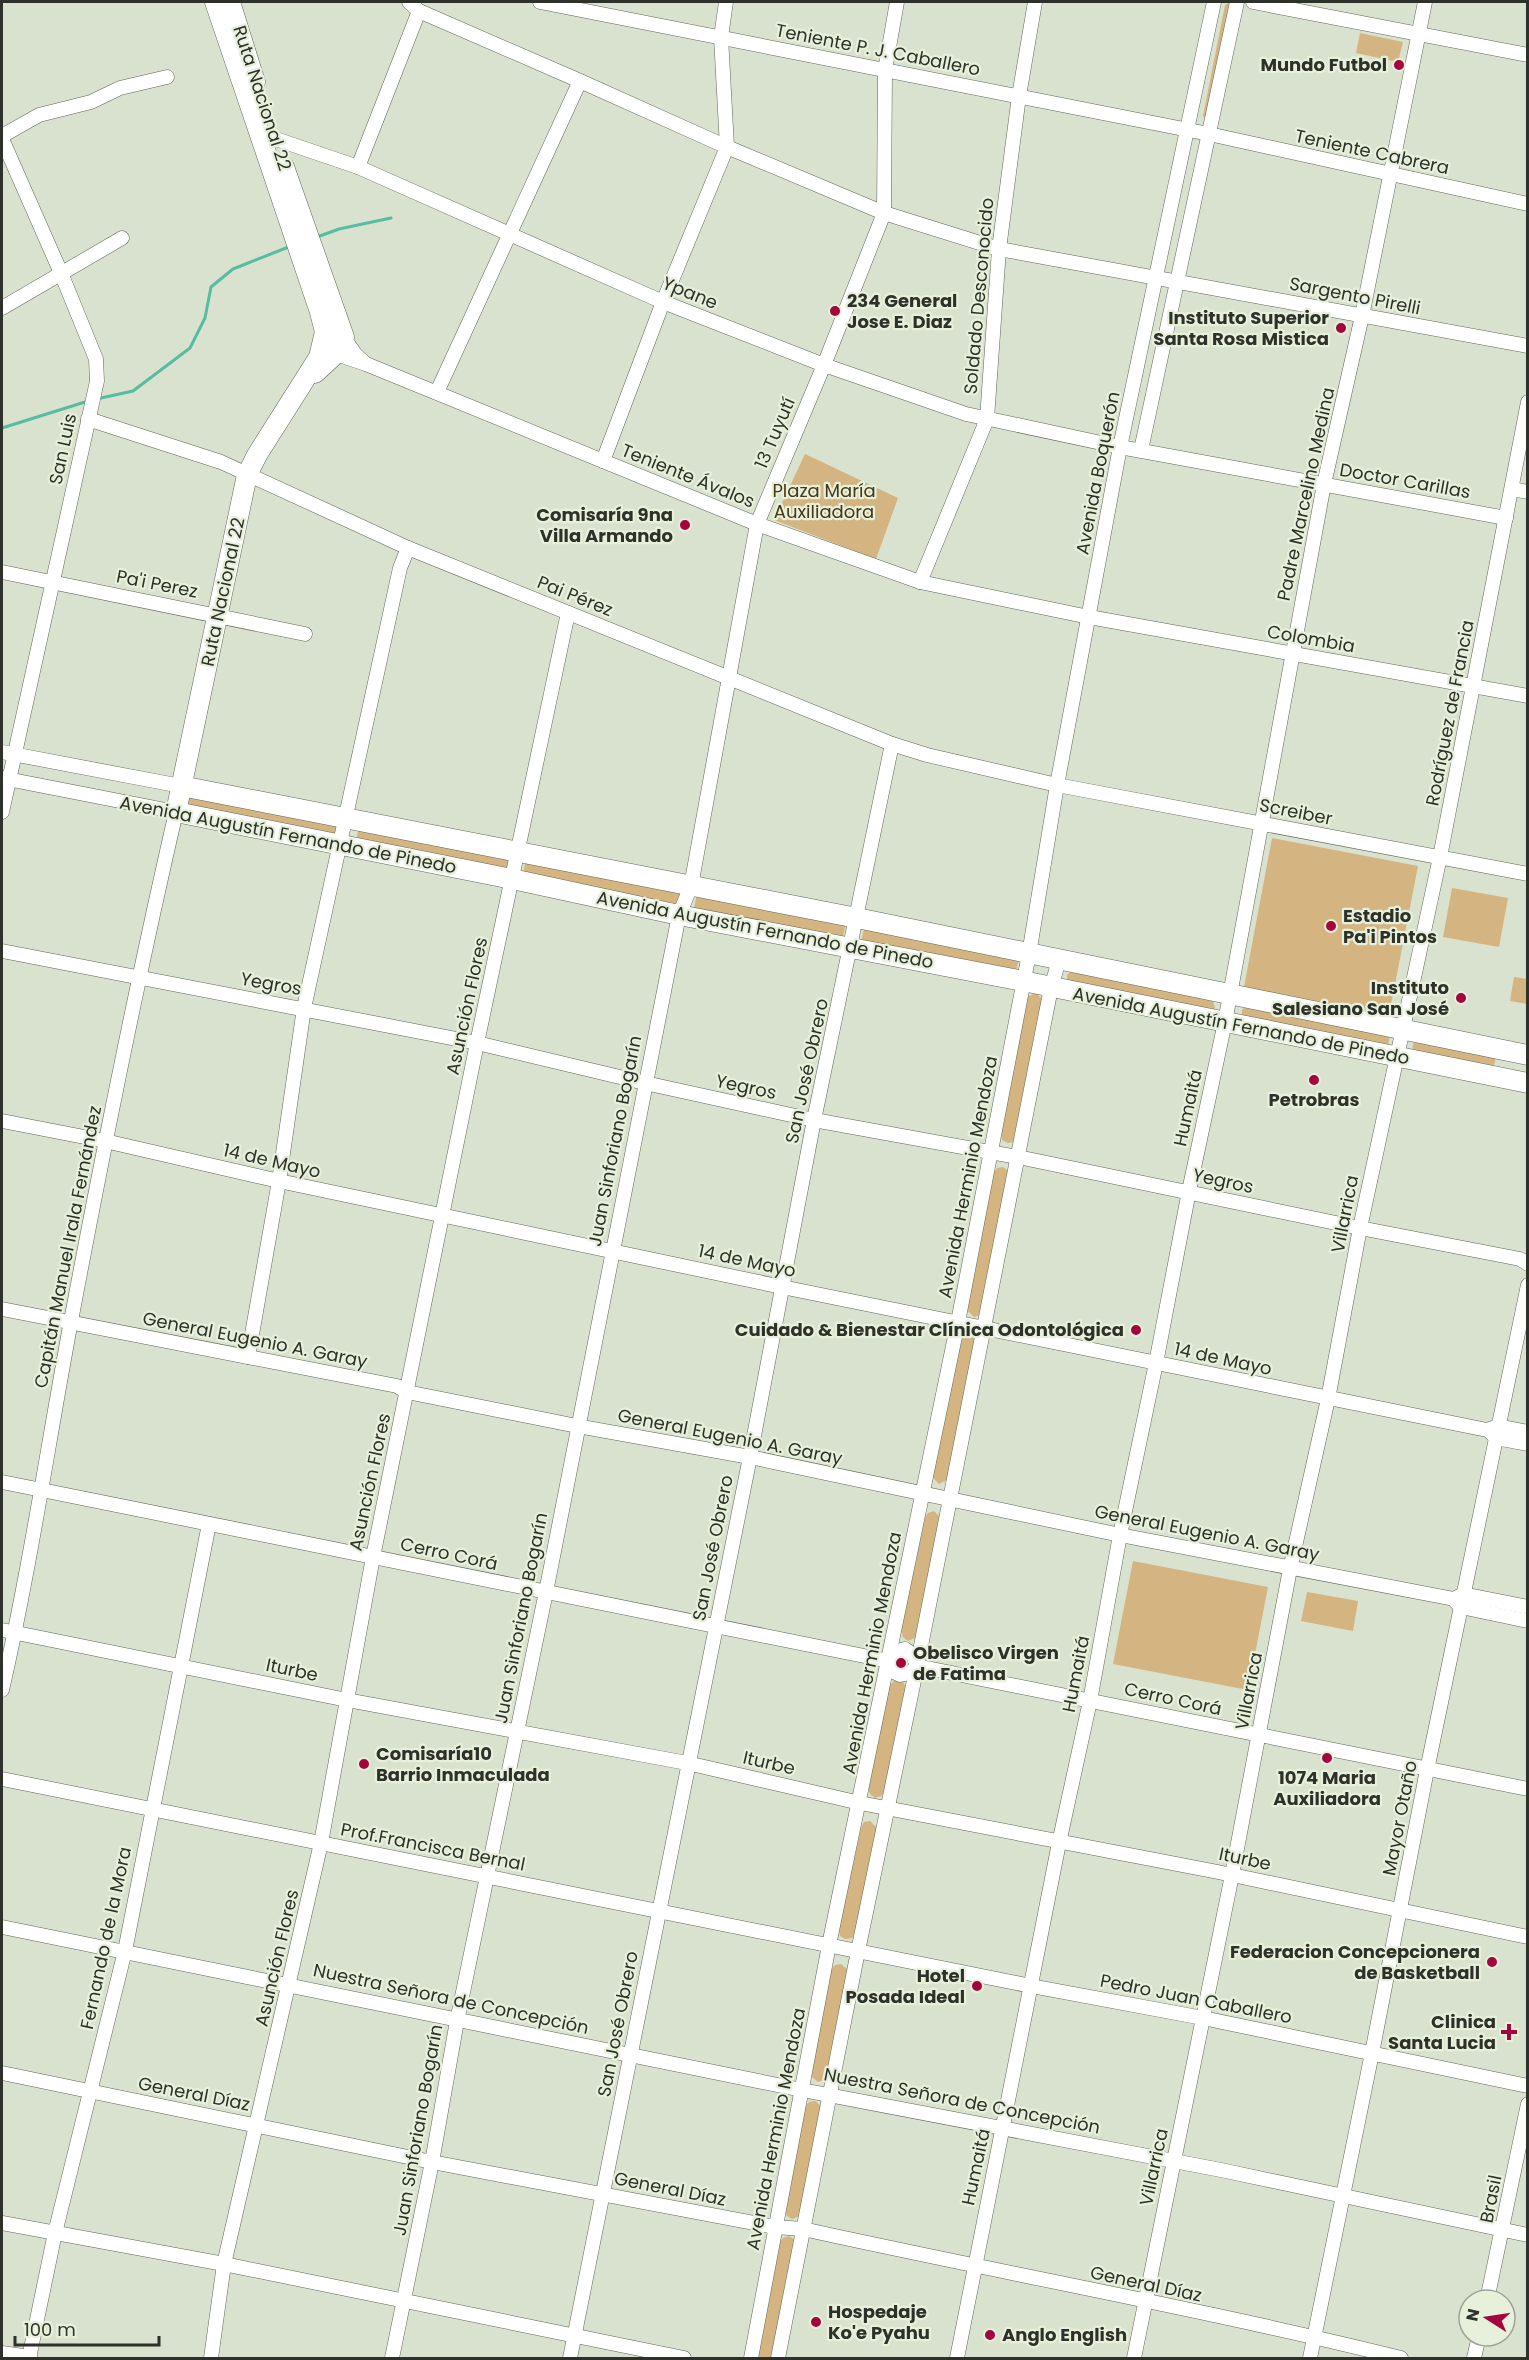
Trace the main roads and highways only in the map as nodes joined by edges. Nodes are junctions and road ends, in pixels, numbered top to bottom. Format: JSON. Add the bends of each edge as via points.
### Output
{"nodes":[{"id":1,"x":215,"y":2,"type":"edge"},
{"id":2,"x":230,"y":2,"type":"edge"},
{"id":3,"x":266,"y":137,"type":"junction"},
{"id":4,"x":181,"y":786,"type":"junction"},
{"id":5,"x":176,"y":812,"type":"joint"},
{"id":6,"x":1527,"y":1055,"type":"edge"},
{"id":7,"x":1527,"y":1083,"type":"edge"}],
"edges":[{"from":1,"to":3,"type":"highway","name":"Ruta Nacional 22"},
{"from":2,"to":3,"type":"highway","name":"Ruta Nacional 22"},
{"from":3,"to":4,"type":"highway","name":"Ruta Nacional 22","via":[[335,344],[257,455],[248,475]]},
{"from":4,"to":5,"type":"highway","name":"Ruta Nacional 22"},
{"from":4,"to":6,"type":"highway","name":"Avenida Augustín Fernando de Pinedo","via":[[857,918]]},
{"from":5,"to":7,"type":"highway","name":"Avenida Augustín Fernando de Pinedo"}]}
